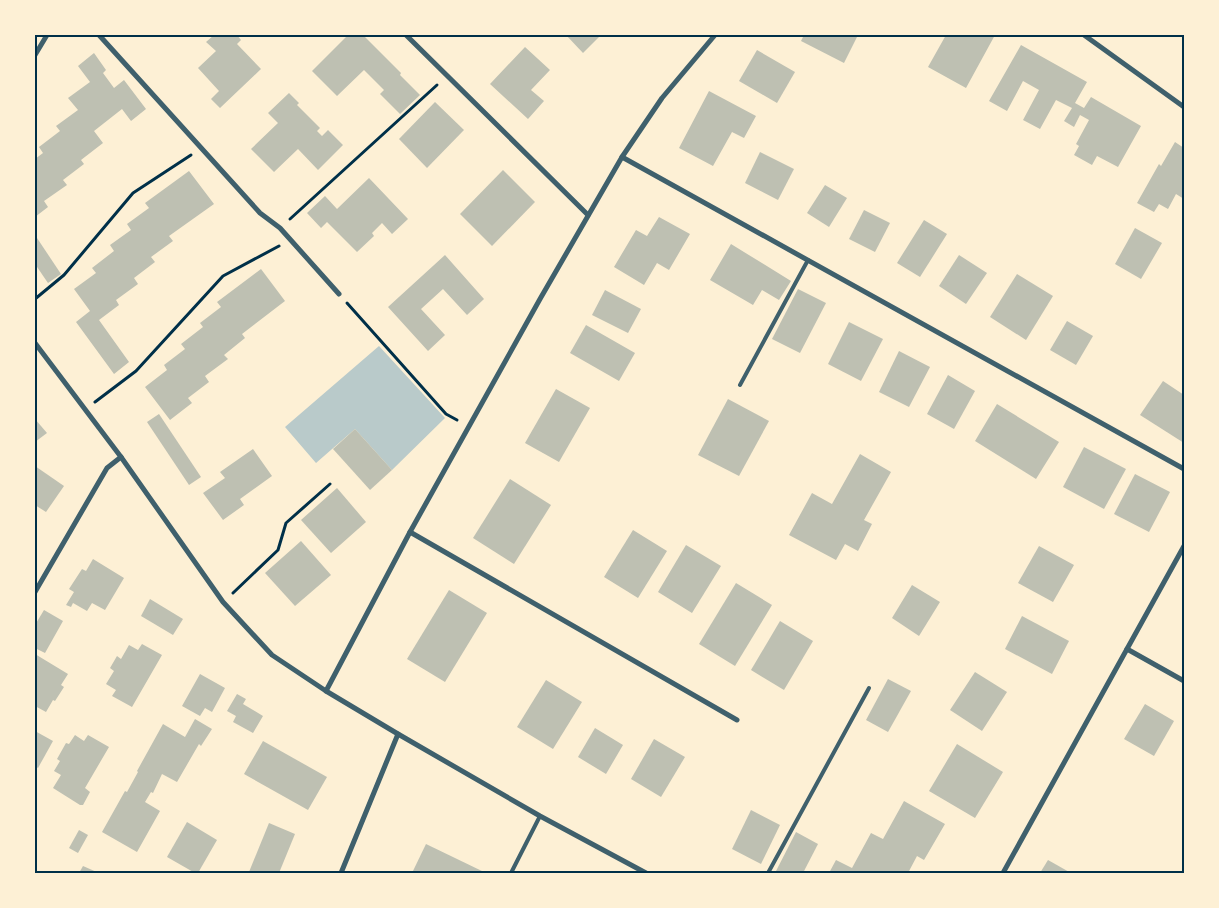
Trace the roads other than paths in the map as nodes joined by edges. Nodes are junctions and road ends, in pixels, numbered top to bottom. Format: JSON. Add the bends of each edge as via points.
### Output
{"nodes":[{"id":1,"x":47,"y":35,"type":"edge"},
{"id":2,"x":99,"y":35,"type":"edge"},
{"id":3,"x":406,"y":35,"type":"edge"},
{"id":4,"x":715,"y":35,"type":"edge"},
{"id":5,"x":1084,"y":35,"type":"edge"},
{"id":6,"x":35,"y":55,"type":"edge"},
{"id":7,"x":1184,"y":107,"type":"edge"},
{"id":8,"x":622,"y":157,"type":"junction"},
{"id":9,"x":588,"y":215,"type":"junction"},
{"id":10,"x":808,"y":260,"type":"junction"},
{"id":11,"x":339,"y":294,"type":"road end"},
{"id":12,"x":35,"y":343,"type":"edge"},
{"id":13,"x":740,"y":384,"type":"dead end"},
{"id":14,"x":121,"y":457,"type":"junction"},
{"id":15,"x":1184,"y":469,"type":"edge"},
{"id":16,"x":410,"y":532,"type":"junction"},
{"id":17,"x":1184,"y":546,"type":"edge"},
{"id":18,"x":35,"y":592,"type":"edge"},
{"id":19,"x":1127,"y":649,"type":"junction"},
{"id":20,"x":1184,"y":681,"type":"edge"},
{"id":21,"x":869,"y":688,"type":"dead end"},
{"id":22,"x":326,"y":691,"type":"junction"},
{"id":23,"x":737,"y":720,"type":"dead end"},
{"id":24,"x":398,"y":734,"type":"junction"},
{"id":25,"x":540,"y":816,"type":"junction"},
{"id":26,"x":341,"y":873,"type":"edge"},
{"id":27,"x":511,"y":873,"type":"edge"},
{"id":28,"x":646,"y":873,"type":"edge"},
{"id":29,"x":768,"y":873,"type":"edge"},
{"id":30,"x":1003,"y":873,"type":"edge"}],
"edges":[{"from":1,"to":6,"type":"street"},
{"from":2,"to":11,"type":"street","via":[[260,213],[280,228]]},
{"from":3,"to":9,"type":"street"},
{"from":4,"to":8,"type":"street","via":[[662,98]]},
{"from":5,"to":7,"type":"street"},
{"from":8,"to":9,"type":"street"},
{"from":8,"to":10,"type":"street"},
{"from":9,"to":16,"type":"street"},
{"from":10,"to":13,"type":"lane"},
{"from":10,"to":15,"type":"street"},
{"from":12,"to":14,"type":"street"},
{"from":14,"to":18,"type":"street","via":[[107,468]]},
{"from":14,"to":22,"type":"street","via":[[223,602],[272,655]]},
{"from":16,"to":22,"type":"street"},
{"from":16,"to":23,"type":"street"},
{"from":17,"to":19,"type":"street"},
{"from":19,"to":20,"type":"street"},
{"from":19,"to":30,"type":"street"},
{"from":21,"to":29,"type":"lane"},
{"from":22,"to":24,"type":"street"},
{"from":24,"to":25,"type":"street"},
{"from":24,"to":26,"type":"street"},
{"from":25,"to":27,"type":"lane"},
{"from":25,"to":28,"type":"street"}]}
